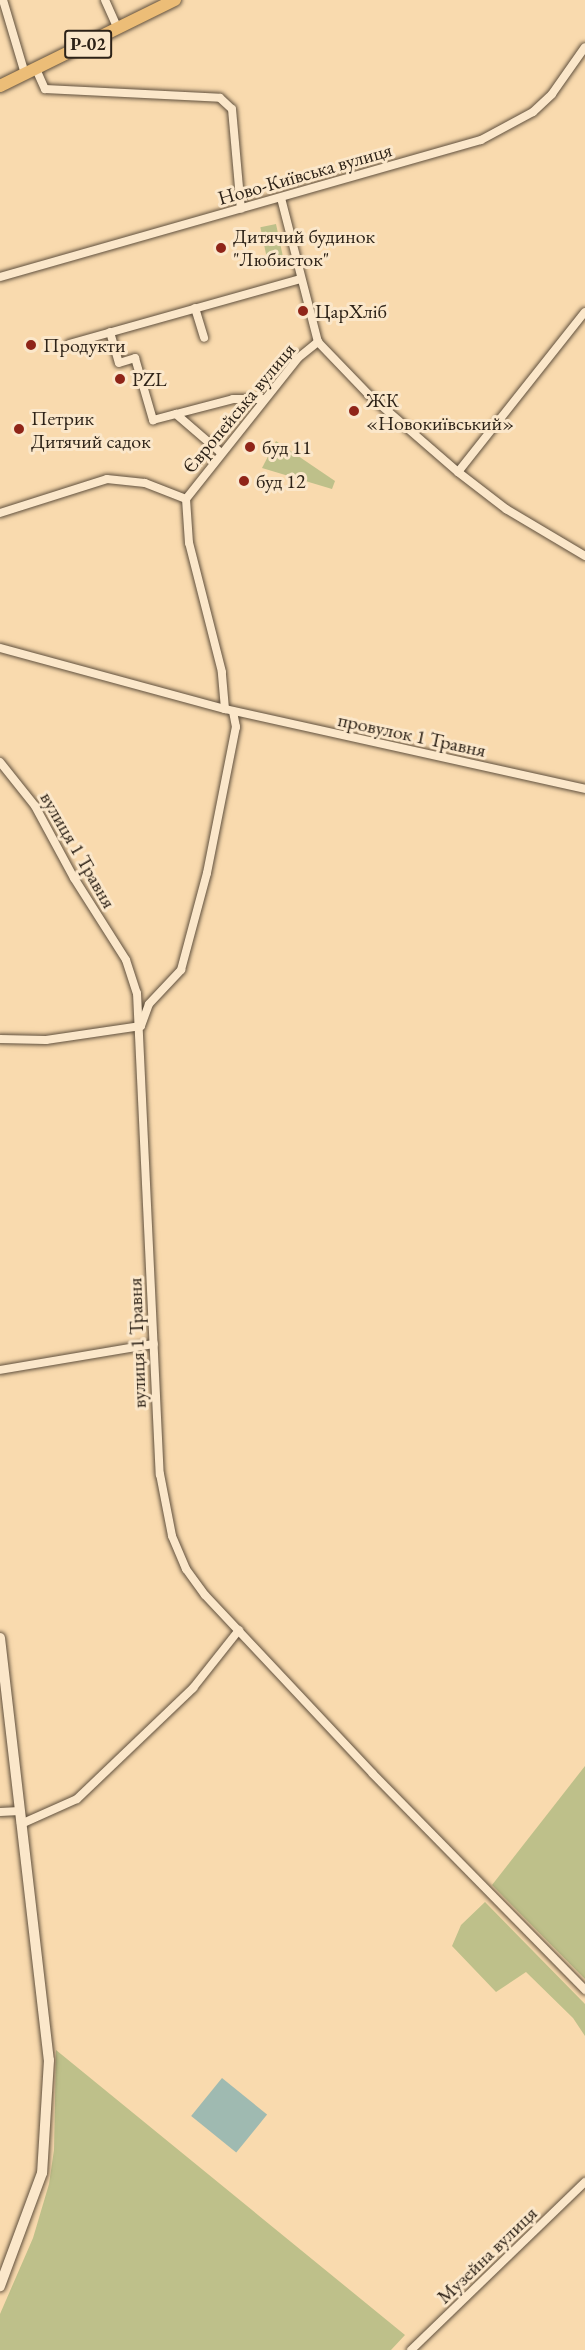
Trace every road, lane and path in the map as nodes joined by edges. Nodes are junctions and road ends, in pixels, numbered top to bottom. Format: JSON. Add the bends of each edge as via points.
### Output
{"nodes":[{"id":1,"x":3,"y":0,"type":"edge"},
{"id":2,"x":105,"y":0,"type":"edge"},
{"id":3,"x":175,"y":0,"type":"edge"},
{"id":4,"x":118,"y":29,"type":"junction"},
{"id":5,"x":585,"y":47,"type":"edge"},
{"id":6,"x":31,"y":72,"type":"junction"},
{"id":7,"x":0,"y":86,"type":"edge"},
{"id":8,"x":280,"y":198,"type":"junction"},
{"id":9,"x":240,"y":209,"type":"junction"},
{"id":10,"x":0,"y":277,"type":"edge"},
{"id":11,"x":300,"y":279,"type":"junction"},
{"id":12,"x":195,"y":308,"type":"junction"},
{"id":13,"x":585,"y":312,"type":"edge"},
{"id":14,"x":111,"y":332,"type":"junction"},
{"id":15,"x":204,"y":338,"type":"dead end"},
{"id":16,"x":318,"y":342,"type":"junction"},
{"id":17,"x":69,"y":344,"type":"dead end"},
{"id":18,"x":263,"y":399,"type":"junction"},
{"id":19,"x":176,"y":414,"type":"junction"},
{"id":20,"x":220,"y":452,"type":"junction"},
{"id":21,"x":458,"y":472,"type":"junction"},
{"id":22,"x":186,"y":499,"type":"junction"},
{"id":23,"x":0,"y":513,"type":"edge"},
{"id":24,"x":585,"y":556,"type":"edge"},
{"id":25,"x":0,"y":648,"type":"edge"},
{"id":26,"x":229,"y":710,"type":"junction"},
{"id":27,"x":0,"y":762,"type":"edge"},
{"id":28,"x":585,"y":789,"type":"edge"},
{"id":29,"x":141,"y":1026,"type":"junction"},
{"id":30,"x":0,"y":1039,"type":"edge"},
{"id":31,"x":154,"y":1344,"type":"junction"},
{"id":32,"x":0,"y":1370,"type":"edge"},
{"id":33,"x":239,"y":1630,"type":"junction"},
{"id":34,"x":0,"y":1638,"type":"edge"},
{"id":35,"x":3,"y":1691,"type":"edge"},
{"id":36,"x":20,"y":1811,"type":"junction"},
{"id":37,"x":0,"y":1812,"type":"edge"},
{"id":38,"x":21,"y":1824,"type":"junction"},
{"id":39,"x":585,"y":1990,"type":"edge"},
{"id":40,"x":585,"y":2182,"type":"edge"},
{"id":41,"x":0,"y":2286,"type":"edge"},
{"id":42,"x":411,"y":2350,"type":"edge"}],
"edges":[{"from":1,"to":6,"type":"street"},
{"from":2,"to":4,"type":"street"},
{"from":3,"to":4,"type":"main road","number":"Р-02"},
{"from":4,"to":6,"type":"main road","number":"Р-02"},
{"from":5,"to":8,"type":"street","name":"Ново-Київська вулиця","via":[[552,94],[508,128],[393,167]]},
{"from":6,"to":7,"type":"main road","number":"Р-02"},
{"from":6,"to":9,"type":"street","via":[[45,89],[220,98],[232,109]]},
{"from":8,"to":9,"type":"street","name":"Ново-Київська вулиця"},
{"from":8,"to":11,"type":"street"},
{"from":9,"to":10,"type":"street","name":"Ново-Київська вулиця"},
{"from":11,"to":12,"type":"street"},
{"from":11,"to":16,"type":"street"},
{"from":12,"to":14,"type":"street"},
{"from":12,"to":15,"type":"street"},
{"from":13,"to":21,"type":"street"},
{"from":14,"to":17,"type":"street"},
{"from":14,"to":19,"type":"street","via":[[119,363],[135,358],[153,420]]},
{"from":16,"to":18,"type":"street","name":"Європейська вулиця","via":[[298,358]]},
{"from":16,"to":21,"type":"street","via":[[368,394]]},
{"from":18,"to":19,"type":"street","via":[[233,399]]},
{"from":18,"to":20,"type":"street","name":"Європейська вулиця"},
{"from":19,"to":20,"type":"street"},
{"from":20,"to":22,"type":"street","name":"Європейська вулиця"},
{"from":21,"to":24,"type":"street","via":[[506,509]]},
{"from":22,"to":23,"type":"street","via":[[145,483],[107,479]]},
{"from":22,"to":26,"type":"street","name":"Європейська вулиця","via":[[189,543]]},
{"from":25,"to":26,"type":"street","name":"провулок 1 Травня"},
{"from":26,"to":28,"type":"street","name":"провулок 1 Травня"},
{"from":26,"to":29,"type":"street","via":[[236,727],[207,873],[181,970],[149,1004]]},
{"from":27,"to":29,"type":"street","name":"вулиця 1 Травня","via":[[35,806],[74,878],[126,960],[137,993]]},
{"from":29,"to":30,"type":"street","via":[[46,1040]]},
{"from":29,"to":31,"type":"street","name":"вулиця 1 Травня"},
{"from":31,"to":32,"type":"street"},
{"from":31,"to":33,"type":"street","name":"вулиця 1 Травня","via":[[160,1474],[172,1536],[186,1569]]},
{"from":33,"to":38,"type":"street","via":[[193,1688],[76,1799]]},
{"from":33,"to":39,"type":"street","name":"вулиця 1 Травня","via":[[373,1774]]},
{"from":34,"to":35,"type":"street"},
{"from":35,"to":36,"type":"street"},
{"from":36,"to":37,"type":"street"},
{"from":36,"to":38,"type":"street"},
{"from":38,"to":41,"type":"street","via":[[49,2060],[47,2133],[42,2173]]},
{"from":40,"to":42,"type":"street","name":"Музейна вулиця"}]}
